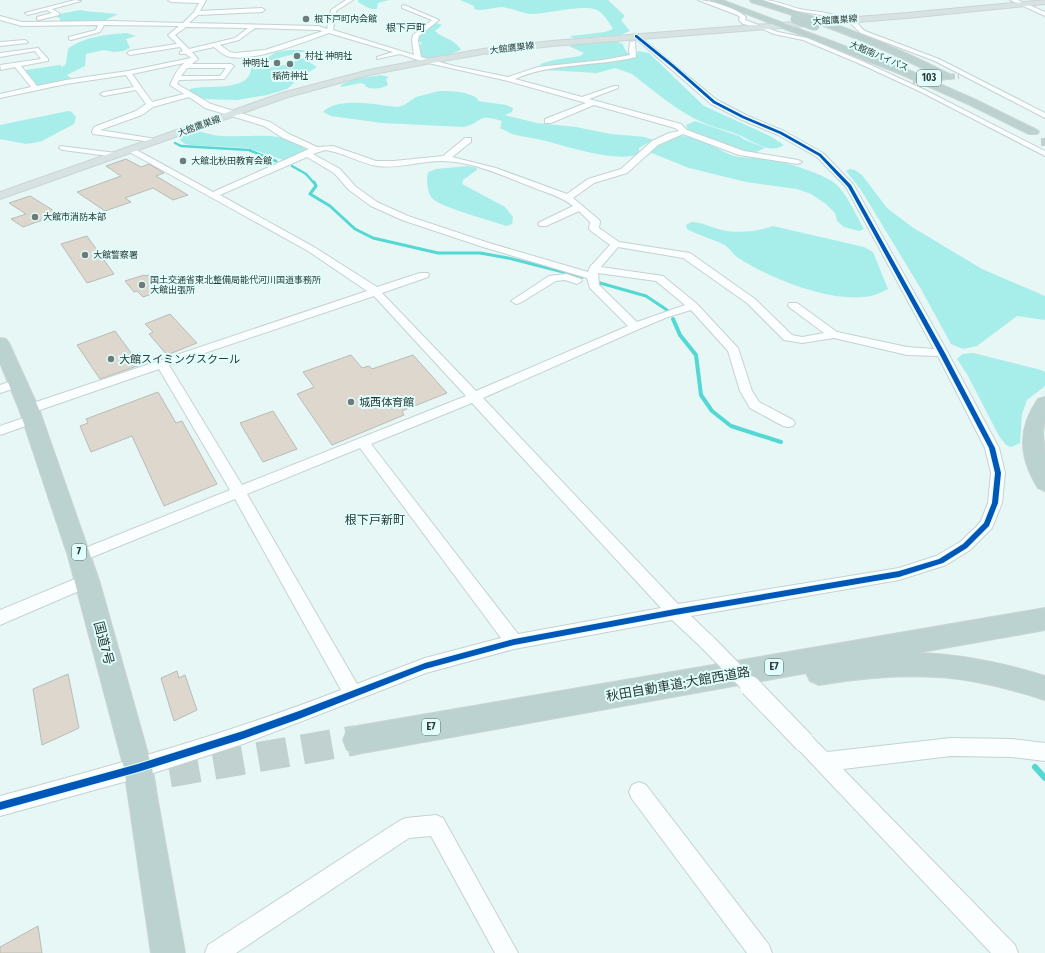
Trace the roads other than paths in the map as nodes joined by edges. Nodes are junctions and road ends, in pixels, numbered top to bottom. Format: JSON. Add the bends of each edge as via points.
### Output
{"nodes":[{"id":1,"x":78,"y":0,"type":"edge"},
{"id":2,"x":171,"y":0,"type":"edge"},
{"id":3,"x":350,"y":0,"type":"edge"},
{"id":4,"x":701,"y":0,"type":"edge"},
{"id":5,"x":715,"y":0,"type":"edge"},
{"id":6,"x":728,"y":0,"type":"edge"},
{"id":7,"x":738,"y":0,"type":"edge"},
{"id":8,"x":754,"y":0,"type":"edge"},
{"id":9,"x":766,"y":0,"type":"edge"},
{"id":10,"x":1013,"y":0,"type":"edge"},
{"id":11,"x":202,"y":1,"type":"edge"},
{"id":12,"x":44,"y":2,"type":"dead end"},
{"id":13,"x":1045,"y":2,"type":"edge"},
{"id":14,"x":264,"y":4,"type":"dead end"},
{"id":15,"x":1022,"y":4,"type":"junction"},
{"id":16,"x":235,"y":6,"type":"dead end"},
{"id":17,"x":404,"y":7,"type":"dead end"},
{"id":18,"x":52,"y":8,"type":"junction"},
{"id":19,"x":351,"y":8,"type":"dead end"},
{"id":20,"x":333,"y":11,"type":"junction"},
{"id":21,"x":196,"y":12,"type":"junction"},
{"id":22,"x":24,"y":13,"type":"dead end"},
{"id":23,"x":1045,"y":14,"type":"edge"},
{"id":24,"x":233,"y":15,"type":"junction"},
{"id":25,"x":1,"y":18,"type":"edge"},
{"id":26,"x":13,"y":19,"type":"junction"},
{"id":27,"x":259,"y":19,"type":"junction"},
{"id":28,"x":848,"y":19,"type":"junction"},
{"id":29,"x":839,"y":20,"type":"junction"},
{"id":30,"x":787,"y":21,"type":"junction"},
{"id":31,"x":102,"y":23,"type":"junction"},
{"id":32,"x":814,"y":25,"type":"junction"},
{"id":33,"x":184,"y":26,"type":"junction"},
{"id":34,"x":225,"y":26,"type":"junction"},
{"id":35,"x":760,"y":26,"type":"junction"},
{"id":36,"x":330,"y":31,"type":"junction"},
{"id":37,"x":71,"y":38,"type":"dead end"},
{"id":38,"x":173,"y":38,"type":"junction"},
{"id":39,"x":165,"y":39,"type":"dead end"},
{"id":40,"x":635,"y":39,"type":"junction"},
{"id":41,"x":25,"y":42,"type":"dead end"},
{"id":42,"x":0,"y":44,"type":"edge"},
{"id":43,"x":182,"y":45,"type":"junction"},
{"id":44,"x":215,"y":45,"type":"junction"},
{"id":45,"x":385,"y":47,"type":"junction"},
{"id":46,"x":374,"y":51,"type":"dead end"},
{"id":47,"x":188,"y":52,"type":"junction"},
{"id":48,"x":400,"y":52,"type":"junction"},
{"id":49,"x":130,"y":53,"type":"dead end"},
{"id":50,"x":174,"y":54,"type":"dead end"},
{"id":51,"x":0,"y":55,"type":"edge"},
{"id":52,"x":379,"y":58,"type":"dead end"},
{"id":53,"x":195,"y":59,"type":"junction"},
{"id":54,"x":422,"y":60,"type":"junction"},
{"id":55,"x":17,"y":65,"type":"junction"},
{"id":56,"x":185,"y":66,"type":"junction"},
{"id":57,"x":0,"y":67,"type":"edge"},
{"id":58,"x":128,"y":73,"type":"junction"},
{"id":59,"x":968,"y":75,"type":"junction"},
{"id":60,"x":175,"y":78,"type":"junction"},
{"id":61,"x":509,"y":79,"type":"junction"},
{"id":62,"x":958,"y":79,"type":"joint"},
{"id":63,"x":913,"y":80,"type":"tunnel mouth"},
{"id":64,"x":902,"y":81,"type":"junction"},
{"id":65,"x":616,"y":87,"type":"dead end"},
{"id":66,"x":138,"y":88,"type":"junction"},
{"id":67,"x":36,"y":89,"type":"junction"},
{"id":68,"x":971,"y":90,"type":"tunnel mouth"},
{"id":69,"x":104,"y":94,"type":"dead end"},
{"id":70,"x":190,"y":95,"type":"junction"},
{"id":71,"x":0,"y":96,"type":"edge"},
{"id":72,"x":583,"y":99,"type":"junction"},
{"id":73,"x":594,"y":102,"type":"junction"},
{"id":74,"x":150,"y":106,"type":"junction"},
{"id":75,"x":233,"y":114,"type":"junction"},
{"id":76,"x":1045,"y":116,"type":"edge"},
{"id":77,"x":548,"y":121,"type":"dead end"},
{"id":78,"x":684,"y":132,"type":"junction"},
{"id":79,"x":1039,"y":135,"type":"junction"},
{"id":80,"x":468,"y":140,"type":"dead end"},
{"id":81,"x":156,"y":141,"type":"junction"},
{"id":82,"x":1027,"y":144,"type":"junction"},
{"id":83,"x":63,"y":148,"type":"dead end"},
{"id":84,"x":130,"y":150,"type":"junction"},
{"id":85,"x":311,"y":151,"type":"junction"},
{"id":86,"x":1045,"y":154,"type":"edge"},
{"id":87,"x":116,"y":155,"type":"junction"},
{"id":88,"x":444,"y":159,"type":"junction"},
{"id":89,"x":798,"y":162,"type":"dead end"},
{"id":90,"x":213,"y":195,"type":"junction"},
{"id":91,"x":0,"y":196,"type":"edge"},
{"id":92,"x":567,"y":198,"type":"junction"},
{"id":93,"x":579,"y":207,"type":"junction"},
{"id":94,"x":543,"y":224,"type":"dead end"},
{"id":95,"x":616,"y":244,"type":"junction"},
{"id":96,"x":424,"y":275,"type":"dead end"},
{"id":97,"x":593,"y":277,"type":"junction"},
{"id":98,"x":375,"y":291,"type":"junction"},
{"id":99,"x":516,"y":301,"type":"dead end"},
{"id":100,"x":793,"y":305,"type":"dead end"},
{"id":101,"x":693,"y":306,"type":"junction"},
{"id":102,"x":635,"y":327,"type":"junction"},
{"id":103,"x":834,"y":335,"type":"junction"},
{"id":104,"x":0,"y":343,"type":"edge"},
{"id":105,"x":942,"y":353,"type":"junction"},
{"id":106,"x":162,"y":363,"type":"junction"},
{"id":107,"x":9,"y":386,"type":"edge"},
{"id":108,"x":474,"y":397,"type":"junction"},
{"id":109,"x":1045,"y":403,"type":"edge"},
{"id":110,"x":31,"y":414,"type":"junction"},
{"id":111,"x":788,"y":423,"type":"dead end"},
{"id":112,"x":0,"y":431,"type":"edge"},
{"id":113,"x":363,"y":442,"type":"junction"},
{"id":114,"x":1045,"y":483,"type":"edge"},
{"id":115,"x":238,"y":491,"type":"junction"},
{"id":116,"x":80,"y":556,"type":"junction"},
{"id":117,"x":87,"y":580,"type":"junction"},
{"id":118,"x":1045,"y":611,"type":"edge"},
{"id":119,"x":675,"y":612,"type":"junction"},
{"id":120,"x":0,"y":618,"type":"edge"},
{"id":121,"x":1045,"y":619,"type":"edge"},
{"id":122,"x":952,"y":635,"type":"junction"},
{"id":123,"x":514,"y":642,"type":"junction"},
{"id":124,"x":1045,"y":688,"type":"edge"},
{"id":125,"x":353,"y":694,"type":"junction"},
{"id":126,"x":504,"y":715,"type":"junction"},
{"id":127,"x":357,"y":740,"type":"tunnel mouth"},
{"id":128,"x":1045,"y":752,"type":"edge"},
{"id":129,"x":822,"y":762,"type":"junction"},
{"id":130,"x":138,"y":768,"type":"junction"},
{"id":131,"x":639,"y":792,"type":"dead end"},
{"id":132,"x":0,"y":806,"type":"edge"},
{"id":133,"x":168,"y":953,"type":"edge"},
{"id":134,"x":216,"y":953,"type":"edge"},
{"id":135,"x":508,"y":953,"type":"edge"},
{"id":136,"x":761,"y":953,"type":"edge"},
{"id":137,"x":1007,"y":953,"type":"edge"}],
"edges":[{"from":1,"to":18,"type":"street"},
{"from":2,"to":11,"type":"street"},
{"from":3,"to":20,"type":"street","via":[[335,7]]},
{"from":4,"to":35,"type":"street","via":[[739,14],[745,23]]},
{"from":5,"to":30,"type":"highway"},
{"from":6,"to":30,"type":"highway","name":"大館南バイパス","number":"103"},
{"from":7,"to":30,"type":"highway","name":"大館南バイパス","number":"103"},
{"from":8,"to":32,"type":"highway"},
{"from":9,"to":29,"type":"street","via":[[798,10],[826,14]]},
{"from":10,"to":15,"type":"street"},
{"from":11,"to":21,"type":"street"},
{"from":12,"to":18,"type":"street"},
{"from":13,"to":15,"type":"main road","name":"大館鷹巣線"},
{"from":14,"to":27,"type":"street"},
{"from":15,"to":23,"type":"street"},
{"from":15,"to":28,"type":"main road","name":"大館鷹巣線"},
{"from":16,"to":24,"type":"street"},
{"from":17,"to":54,"type":"street","via":[[436,20],[416,34],[415,40]]},
{"from":18,"to":22,"type":"street"},
{"from":18,"to":26,"type":"street","via":[[57,14]]},
{"from":19,"to":20,"type":"street"},
{"from":20,"to":36,"type":"street"},
{"from":21,"to":24,"type":"street"},
{"from":21,"to":33,"type":"street"},
{"from":24,"to":27,"type":"street"},
{"from":24,"to":34,"type":"street"},
{"from":25,"to":26,"type":"street"},
{"from":26,"to":31,"type":"street","via":[[31,24]]},
{"from":27,"to":34,"type":"street"},
{"from":27,"to":36,"type":"street"},
{"from":27,"to":44,"type":"street","via":[[237,39]]},
{"from":28,"to":29,"type":"main road","name":"大館鷹巣線"},
{"from":28,"to":59,"type":"street","via":[[864,32]]},
{"from":29,"to":32,"type":"main road","name":"大館鷹巣線"},
{"from":30,"to":32,"type":"highway","name":"大館南バイパス","number":"103"},
{"from":30,"to":32,"type":"main road","name":"大館鷹巣線"},
{"from":30,"to":35,"type":"main road","name":"大館鷹巣線"},
{"from":30,"to":79,"type":"highway","via":[[966,99]]},
{"from":31,"to":33,"type":"street"},
{"from":31,"to":37,"type":"street","via":[[98,31]]},
{"from":32,"to":62,"type":"highway","via":[[894,50]]},
{"from":32,"to":79,"type":"highway","name":"大館南バイパス","number":"103","via":[[922,74]]},
{"from":33,"to":34,"type":"street"},
{"from":33,"to":38,"type":"street","via":[[171,35]]},
{"from":35,"to":40,"type":"main road","name":"大館鷹巣線"},
{"from":35,"to":64,"type":"street","via":[[771,32],[805,39]]},
{"from":36,"to":44,"type":"street","via":[[263,52],[232,55]]},
{"from":36,"to":45,"type":"street"},
{"from":38,"to":39,"type":"street"},
{"from":38,"to":43,"type":"street"},
{"from":40,"to":54,"type":"main road","name":"大館鷹巣線","via":[[544,44]]},
{"from":40,"to":61,"type":"street","via":[[632,51],[634,56],[599,63],[534,69],[521,72]]},
{"from":40,"to":105,"type":"street","via":[[673,66],[714,102],[798,142],[828,162],[850,186]]},
{"from":41,"to":42,"type":"street"},
{"from":43,"to":47,"type":"street"},
{"from":43,"to":49,"type":"street"},
{"from":44,"to":47,"type":"street"},
{"from":45,"to":46,"type":"street"},
{"from":45,"to":48,"type":"street"},
{"from":47,"to":50,"type":"street"},
{"from":47,"to":53,"type":"street"},
{"from":48,"to":52,"type":"street"},
{"from":48,"to":54,"type":"street"},
{"from":51,"to":55,"type":"street","via":[[36,49],[46,60]]},
{"from":53,"to":56,"type":"street"},
{"from":53,"to":58,"type":"street"},
{"from":54,"to":61,"type":"street"},
{"from":54,"to":75,"type":"main road","name":"大館鷹巣線","via":[[318,85]]},
{"from":55,"to":57,"type":"street"},
{"from":55,"to":67,"type":"street"},
{"from":56,"to":60,"type":"street"},
{"from":56,"to":60,"type":"street","via":[[231,66],[222,78]]},
{"from":58,"to":66,"type":"street"},
{"from":58,"to":67,"type":"street"},
{"from":59,"to":62,"type":"street"},
{"from":59,"to":76,"type":"street"},
{"from":60,"to":70,"type":"street","via":[[173,84]]},
{"from":61,"to":72,"type":"street"},
{"from":63,"to":64,"type":"street"},
{"from":64,"to":82,"type":"street"},
{"from":65,"to":72,"type":"street"},
{"from":66,"to":69,"type":"street"},
{"from":66,"to":74,"type":"street"},
{"from":67,"to":71,"type":"street"},
{"from":68,"to":79,"type":"highway"},
{"from":70,"to":74,"type":"street"},
{"from":70,"to":75,"type":"street","via":[[208,106]]},
{"from":72,"to":73,"type":"street"},
{"from":73,"to":77,"type":"street"},
{"from":73,"to":78,"type":"street","via":[[678,126]]},
{"from":74,"to":81,"type":"street","via":[[139,113],[97,129],[96,132]]},
{"from":75,"to":81,"type":"main road","name":"大館鷹巣線"},
{"from":75,"to":85,"type":"street","via":[[267,124]]},
{"from":78,"to":89,"type":"street","via":[[742,153]]},
{"from":78,"to":92,"type":"street","via":[[655,143],[624,171],[591,181]]},
{"from":79,"to":82,"type":"street"},
{"from":80,"to":88,"type":"street"},
{"from":81,"to":84,"type":"main road","name":"大館鷹巣線"},
{"from":82,"to":86,"type":"street"},
{"from":83,"to":87,"type":"street"},
{"from":84,"to":87,"type":"main road","name":"大館鷹巣線"},
{"from":84,"to":90,"type":"street"},
{"from":85,"to":88,"type":"street","via":[[328,148],[349,151],[374,162],[386,164]]},
{"from":85,"to":90,"type":"street"},
{"from":85,"to":97,"type":"street","via":[[374,204],[405,218]]},
{"from":87,"to":91,"type":"main road","name":"大館鷹巣線"},
{"from":88,"to":92,"type":"street","via":[[482,166]]},
{"from":90,"to":98,"type":"street","via":[[311,249]]},
{"from":92,"to":93,"type":"street"},
{"from":93,"to":94,"type":"street"},
{"from":93,"to":95,"type":"street","via":[[595,221],[594,229]]},
{"from":95,"to":97,"type":"street"},
{"from":95,"to":103,"type":"street","via":[[686,254],[751,301],[788,338],[802,340]]},
{"from":96,"to":98,"type":"street"},
{"from":97,"to":99,"type":"street","via":[[553,278]]},
{"from":97,"to":101,"type":"street","via":[[659,278]]},
{"from":97,"to":102,"type":"street"},
{"from":98,"to":106,"type":"street"},
{"from":98,"to":108,"type":"street"},
{"from":100,"to":103,"type":"street"},
{"from":101,"to":102,"type":"street"},
{"from":101,"to":111,"type":"street","via":[[734,350],[746,392],[754,405]]},
{"from":102,"to":108,"type":"street"},
{"from":103,"to":105,"type":"street","via":[[907,351]]},
{"from":104,"to":107,"type":"highway","name":"国道7号","number":"7"},
{"from":105,"to":119,"type":"street","via":[[992,448],[998,473],[995,503],[987,524],[981,531],[941,561],[899,574]]},
{"from":106,"to":110,"type":"street"},
{"from":106,"to":115,"type":"street"},
{"from":107,"to":110,"type":"highway","name":"国道7号","number":"7"},
{"from":108,"to":113,"type":"street"},
{"from":108,"to":119,"type":"street"},
{"from":109,"to":114,"type":"highway","via":[[1036,418],[1033,430],[1034,456]]},
{"from":110,"to":112,"type":"street"},
{"from":110,"to":116,"type":"highway","name":"国道7号","number":"7"},
{"from":113,"to":115,"type":"street"},
{"from":113,"to":123,"type":"street"},
{"from":115,"to":116,"type":"street"},
{"from":115,"to":125,"type":"street"},
{"from":116,"to":117,"type":"highway","name":"国道7号","number":"7"},
{"from":117,"to":120,"type":"street"},
{"from":117,"to":130,"type":"highway","name":"国道7号","number":"7"},
{"from":118,"to":122,"type":"highway"},
{"from":119,"to":123,"type":"street"},
{"from":119,"to":129,"type":"street","bridge":true},
{"from":121,"to":122,"type":"highway","name":"秋田自動車道;大館西道路","number":"E7"},
{"from":122,"to":126,"type":"highway","name":"秋田自動車道;大館西道路","number":"E7"},
{"from":123,"to":125,"type":"street","via":[[425,666]]},
{"from":124,"to":126,"type":"highway","via":[[982,671],[946,666],[909,665],[845,669],[581,709]]},
{"from":125,"to":130,"type":"street","via":[[243,735]]},
{"from":126,"to":127,"type":"highway","name":"秋田自動車道;大館西道路","number":"E7"},
{"from":128,"to":129,"type":"street","via":[[1011,748],[951,747]]},
{"from":129,"to":137,"type":"street"},
{"from":130,"to":132,"type":"street"},
{"from":130,"to":133,"type":"highway","name":"国道7号","number":"7"},
{"from":131,"to":136,"type":"street"},
{"from":134,"to":135,"type":"street","via":[[406,828],[436,826]]}]}
